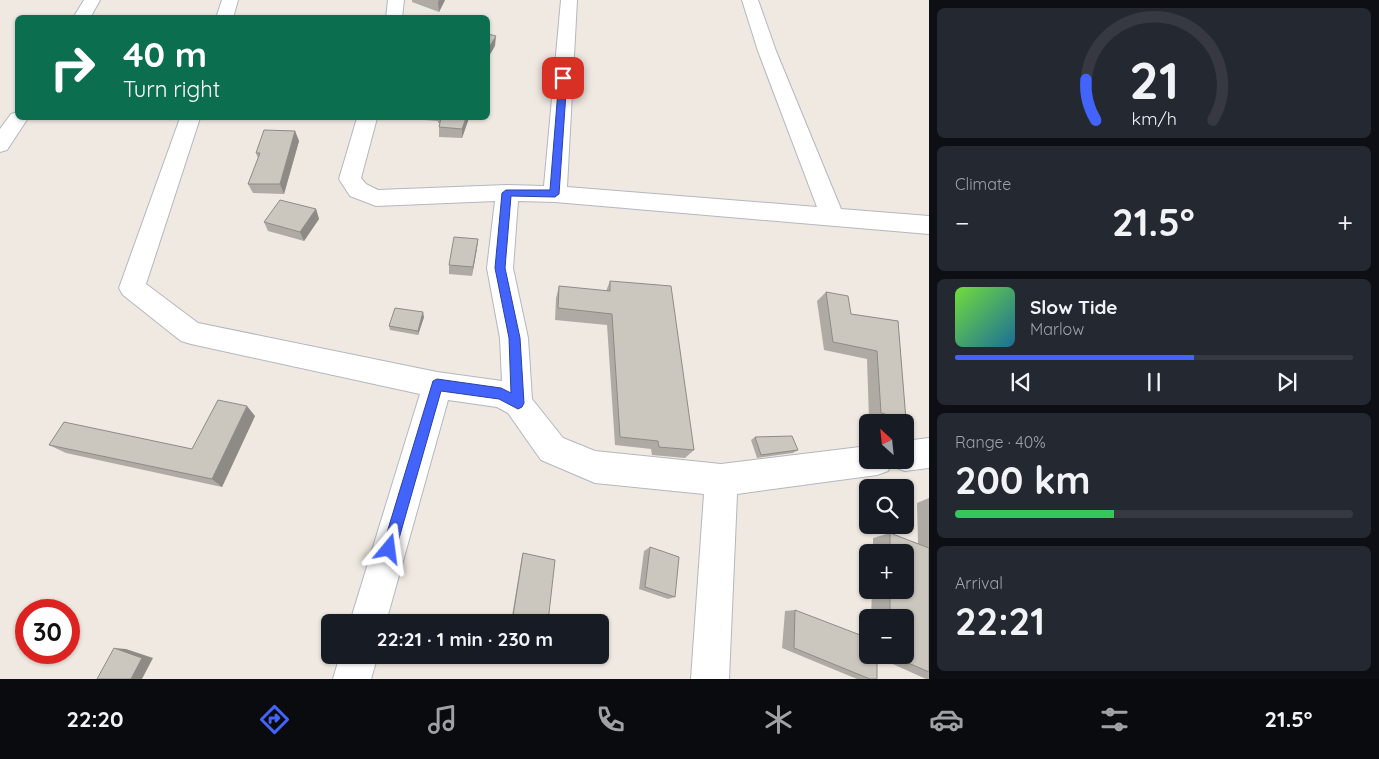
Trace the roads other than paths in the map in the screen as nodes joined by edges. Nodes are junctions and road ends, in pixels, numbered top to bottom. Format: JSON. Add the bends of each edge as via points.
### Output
{"nodes":[{"id":1,"x":92,"y":0,"type":"edge"},
{"id":2,"x":230,"y":0,"type":"edge"},
{"id":3,"x":396,"y":0,"type":"edge"},
{"id":4,"x":569,"y":0,"type":"edge"},
{"id":5,"x":750,"y":0,"type":"edge"},
{"id":6,"x":83,"y":15,"type":"edge"},
{"id":7,"x":225,"y":15,"type":"edge"},
{"id":8,"x":394,"y":15,"type":"edge"},
{"id":9,"x":17,"y":120,"type":"edge"},
{"id":10,"x":189,"y":120,"type":"edge"},
{"id":11,"x":366,"y":120,"type":"edge"},
{"id":12,"x":0,"y":145,"type":"edge"},
{"id":13,"x":506,"y":193,"type":"junction"},
{"id":14,"x":555,"y":194,"type":"junction"},
{"id":15,"x":833,"y":218,"type":"junction"},
{"id":16,"x":929,"y":225,"type":"edge"},
{"id":17,"x":437,"y":385,"type":"junction"},
{"id":18,"x":518,"y":403,"type":"junction"},
{"id":19,"x":929,"y":453,"type":"edge"},
{"id":20,"x":914,"y":455,"type":"edge"},
{"id":21,"x":859,"y":462,"type":"edge"},
{"id":22,"x":721,"y":480,"type":"junction"},
{"id":23,"x":370,"y":614,"type":"edge"},
{"id":24,"x":356,"y":664,"type":"edge"},
{"id":25,"x":352,"y":679,"type":"edge"},
{"id":26,"x":710,"y":679,"type":"edge"}],
"edges":[{"from":1,"to":6,"type":"street"},
{"from":2,"to":7,"type":"street"},
{"from":3,"to":8,"type":"street"},
{"from":4,"to":14,"type":"street"},
{"from":5,"to":15,"type":"street"},
{"from":9,"to":12,"type":"street"},
{"from":10,"to":17,"type":"street","via":[[132,288],[191,333]]},
{"from":11,"to":13,"type":"street","via":[[350,178],[358,190],[376,198]]},
{"from":13,"to":14,"type":"street"},
{"from":13,"to":18,"type":"street","via":[[500,268],[514,338]]},
{"from":14,"to":15,"type":"street"},
{"from":15,"to":16,"type":"street"},
{"from":17,"to":18,"type":"street","via":[[501,394]]},
{"from":17,"to":23,"type":"street"},
{"from":18,"to":22,"type":"street","via":[[552,449],[595,467]]},
{"from":19,"to":20,"type":"street"},
{"from":21,"to":22,"type":"street"},
{"from":22,"to":26,"type":"street"},
{"from":24,"to":25,"type":"street"}]}
